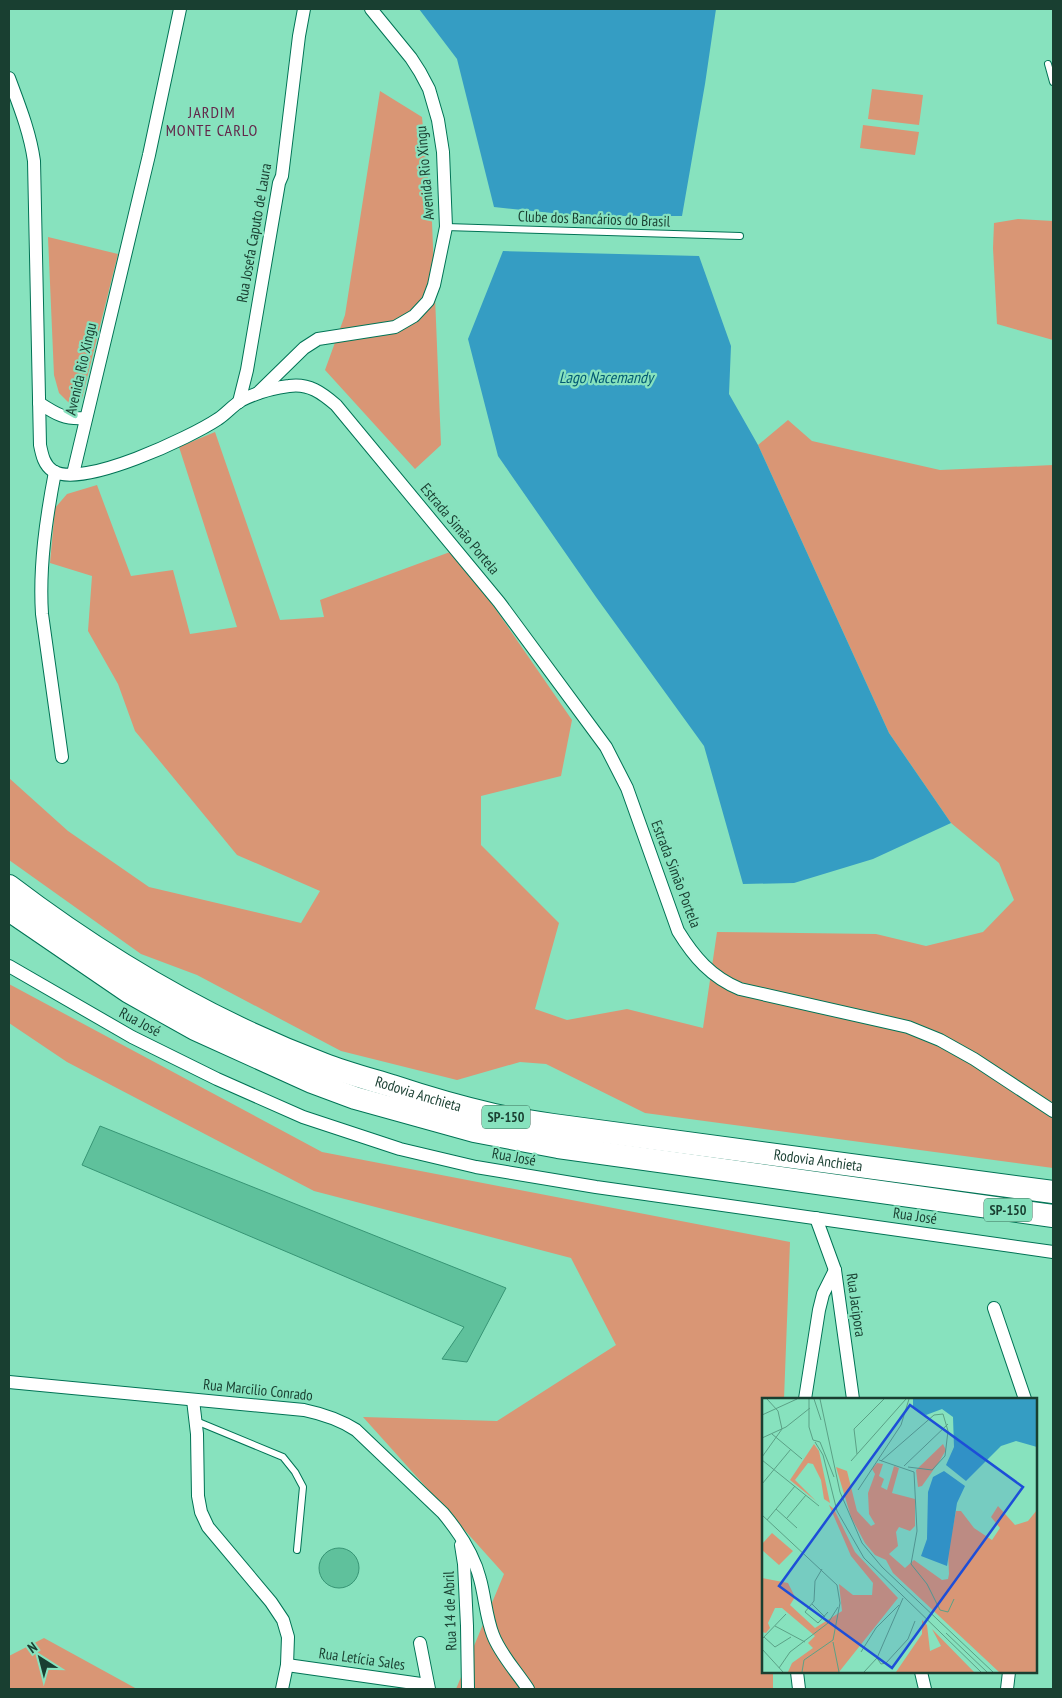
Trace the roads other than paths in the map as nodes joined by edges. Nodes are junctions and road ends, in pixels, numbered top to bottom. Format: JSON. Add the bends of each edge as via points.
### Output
{"nodes":[{"id":1,"x":180,"y":9,"type":"edge"},
{"id":2,"x":304,"y":9,"type":"edge"},
{"id":3,"x":371,"y":9,"type":"edge"},
{"id":4,"x":1048,"y":64,"type":"dead end"},
{"id":5,"x":9,"y":78,"type":"edge"},
{"id":6,"x":1053,"y":82,"type":"edge"},
{"id":7,"x":446,"y":227,"type":"junction"},
{"id":8,"x":740,"y":236,"type":"dead end"},
{"id":9,"x":258,"y":393,"type":"junction"},
{"id":10,"x":239,"y":402,"type":"junction"},
{"id":11,"x":39,"y":404,"type":"junction"},
{"id":12,"x":86,"y":418,"type":"junction"},
{"id":13,"x":55,"y":472,"type":"junction"},
{"id":14,"x":73,"y":474,"type":"junction"},
{"id":15,"x":62,"y":757,"type":"dead end"},
{"id":16,"x":9,"y":886,"type":"edge"},
{"id":17,"x":9,"y":910,"type":"edge"},
{"id":18,"x":9,"y":966,"type":"edge"},
{"id":19,"x":1053,"y":1111,"type":"edge"},
{"id":20,"x":1053,"y":1192,"type":"edge"},
{"id":21,"x":1053,"y":1216,"type":"edge"},
{"id":22,"x":816,"y":1218,"type":"junction"},
{"id":23,"x":1053,"y":1252,"type":"edge"},
{"id":24,"x":835,"y":1270,"type":"junction"},
{"id":25,"x":994,"y":1308,"type":"dead end"},
{"id":26,"x":9,"y":1382,"type":"edge"},
{"id":27,"x":805,"y":1398,"type":"edge"},
{"id":28,"x":853,"y":1398,"type":"edge"},
{"id":29,"x":1025,"y":1398,"type":"edge"},
{"id":30,"x":192,"y":1400,"type":"junction"},
{"id":31,"x":195,"y":1420,"type":"junction"},
{"id":32,"x":457,"y":1532,"type":"junction"},
{"id":33,"x":297,"y":1550,"type":"dead end"},
{"id":34,"x":420,"y":1643,"type":"dead end"},
{"id":35,"x":287,"y":1665,"type":"junction"},
{"id":36,"x":797,"y":1673,"type":"edge"},
{"id":37,"x":921,"y":1673,"type":"edge"},
{"id":38,"x":1009,"y":1673,"type":"edge"},
{"id":39,"x":429,"y":1687,"type":"edge"},
{"id":40,"x":282,"y":1689,"type":"edge"},
{"id":41,"x":468,"y":1689,"type":"edge"},
{"id":42,"x":528,"y":1689,"type":"edge"},
{"id":43,"x":799,"y":1689,"type":"edge"},
{"id":44,"x":925,"y":1689,"type":"edge"},
{"id":45,"x":1007,"y":1689,"type":"edge"}],
"edges":[{"from":1,"to":12,"type":"street","name":"Avenida Rio Xingu"},
{"from":2,"to":10,"type":"street","name":"Rua Josefa Caputo de Laura","via":[[282,176]]},
{"from":3,"to":7,"type":"street","name":"Avenida Rio Xingu","via":[[411,58],[428,89],[438,120],[443,152]]},
{"from":4,"to":6,"type":"lane"},
{"from":5,"to":11,"type":"street","via":[[32,143],[34,161]]},
{"from":7,"to":8,"type":"lane","name":"Clube dos Bancários do Brasil"},
{"from":7,"to":9,"type":"street","name":"Avenida Rio Xingu","via":[[434,285],[428,301],[414,316],[395,327],[318,339],[304,348]]},
{"from":9,"to":10,"type":"street","name":"Estrada Simão Portela"},
{"from":9,"to":19,"type":"street","name":"Estrada Simão Portela","via":[[307,386],[336,405],[499,602],[606,747],[627,788],[678,931],[714,975],[740,989],[908,1027],[974,1059]]},
{"from":10,"to":14,"type":"street","name":"Estrada Simão Portela","via":[[218,419],[179,441],[107,469]]},
{"from":11,"to":12,"type":"street","via":[[63,417]]},
{"from":11,"to":13,"type":"street","via":[[43,459]]},
{"from":12,"to":14,"type":"street","name":"Avenida Rio Xingu"},
{"from":13,"to":14,"type":"street","name":"Estrada Simão Portela"},
{"from":13,"to":15,"type":"street","via":[[41,591]]},
{"from":16,"to":20,"type":"highway","name":"Rodovia Anchieta","number":"SP-150","via":[[52,919],[138,975],[205,1011],[324,1065],[430,1098],[494,1115],[553,1125]]},
{"from":17,"to":21,"type":"highway","name":"Rodovia Anchieta","number":"SP-150","via":[[129,992],[195,1030],[355,1098],[474,1131],[558,1147]]},
{"from":18,"to":22,"type":"street","name":"Rua José","via":[[132,1038],[217,1079],[302,1116],[400,1149],[476,1167],[596,1187]]},
{"from":22,"to":23,"type":"street","name":"Rua José"},
{"from":22,"to":24,"type":"street","name":"Rua Jacipora"},
{"from":24,"to":27,"type":"street","via":[[819,1310]]},
{"from":24,"to":28,"type":"street","name":"Rua Jacipora"},
{"from":25,"to":29,"type":"street"},
{"from":26,"to":30,"type":"street","name":"Rua Marcilio Conrado"},
{"from":30,"to":31,"type":"street"},
{"from":30,"to":32,"type":"street","name":"Rua Marcilio Conrado","via":[[304,1410],[342,1421],[356,1430],[443,1513]]},
{"from":31,"to":33,"type":"lane","via":[[283,1457],[295,1472],[303,1487]]},
{"from":31,"to":35,"type":"street","via":[[200,1512],[208,1527],[283,1620],[288,1637]]},
{"from":32,"to":41,"type":"street","name":"Rua 14 de Abril","via":[[464,1564]]},
{"from":32,"to":42,"type":"street","name":"Rua Marcilio Conrado","via":[[475,1564],[494,1637]]},
{"from":34,"to":39,"type":"street"},
{"from":35,"to":39,"type":"street","name":"Rua Letícia Sales"},
{"from":35,"to":40,"type":"street"},
{"from":36,"to":43,"type":"street"},
{"from":37,"to":44,"type":"street"},
{"from":38,"to":45,"type":"street"}]}
